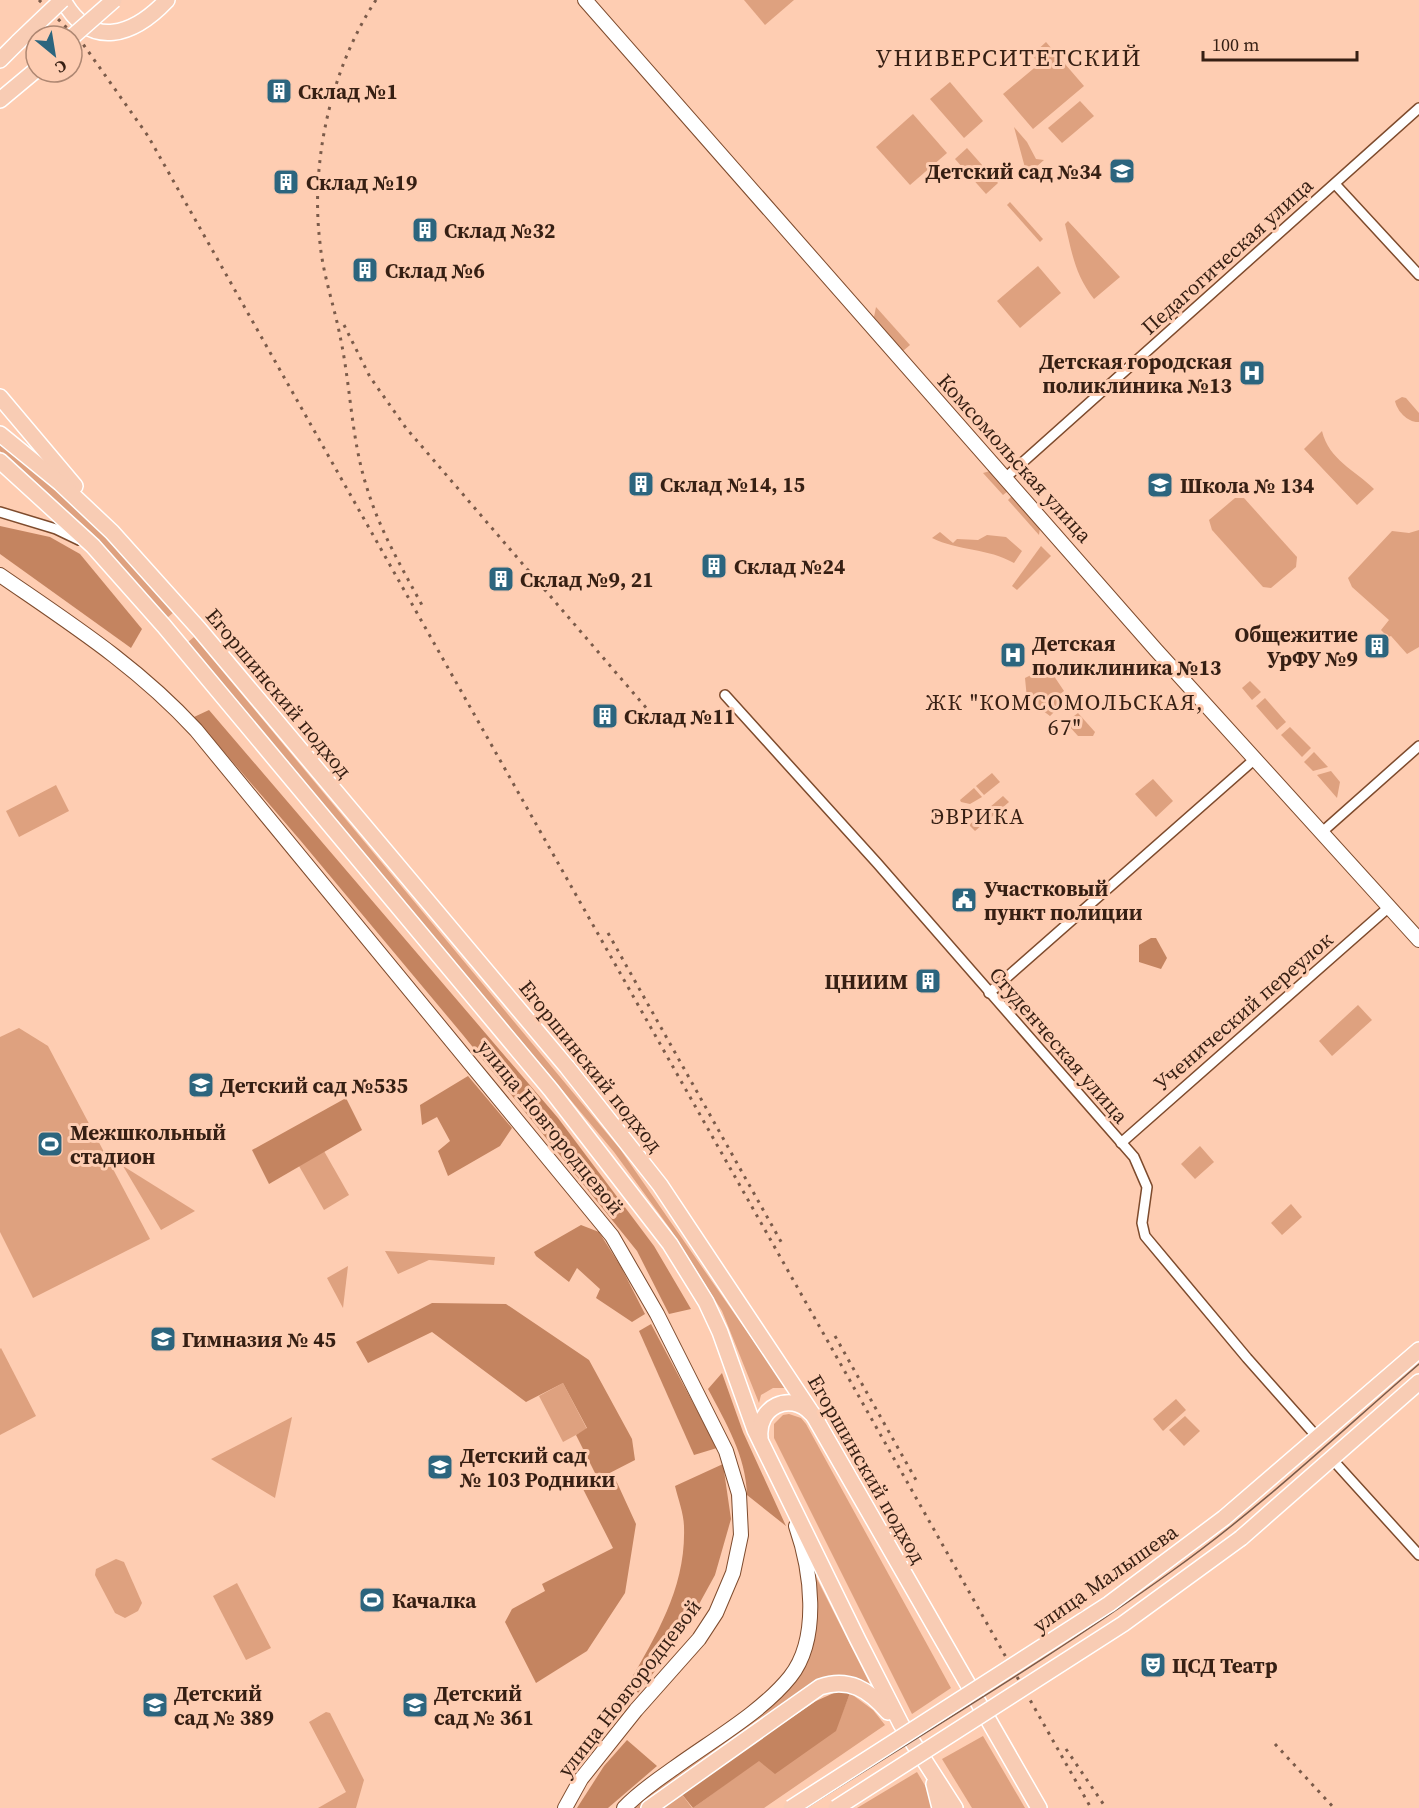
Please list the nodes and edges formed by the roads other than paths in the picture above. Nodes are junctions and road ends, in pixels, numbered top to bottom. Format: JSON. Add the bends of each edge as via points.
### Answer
{"nodes":[{"id":1,"x":62,"y":0,"type":"edge"},
{"id":2,"x":114,"y":0,"type":"edge"},
{"id":3,"x":167,"y":0,"type":"edge"},
{"id":4,"x":585,"y":0,"type":"edge"},
{"id":5,"x":84,"y":26,"type":"edge"},
{"id":6,"x":0,"y":60,"type":"edge"},
{"id":7,"x":24,"y":81,"type":"edge"},
{"id":8,"x":24,"y":84,"type":"edge"},
{"id":9,"x":0,"y":100,"type":"edge"},
{"id":10,"x":1419,"y":108,"type":"edge"},
{"id":11,"x":0,"y":113,"type":"edge"},
{"id":12,"x":1335,"y":184,"type":"junction"},
{"id":13,"x":1419,"y":275,"type":"edge"},
{"id":14,"x":0,"y":397,"type":"edge"},
{"id":15,"x":0,"y":434,"type":"edge"},
{"id":16,"x":0,"y":461,"type":"edge"},
{"id":17,"x":1004,"y":479,"type":"junction"},
{"id":18,"x":0,"y":512,"type":"edge"},
{"id":19,"x":112,"y":532,"type":"junction"},
{"id":20,"x":93,"y":546,"type":"junction"},
{"id":21,"x":0,"y":575,"type":"edge"},
{"id":22,"x":725,"y":695,"type":"dead end"},
{"id":23,"x":1419,"y":746,"type":"edge"},
{"id":24,"x":1256,"y":758,"type":"junction"},
{"id":25,"x":1321,"y":833,"type":"junction"},
{"id":26,"x":1389,"y":907,"type":"junction"},
{"id":27,"x":1419,"y":940,"type":"edge"},
{"id":28,"x":989,"y":993,"type":"junction"},
{"id":29,"x":1121,"y":1143,"type":"junction"},
{"id":30,"x":1419,"y":1350,"type":"edge"},
{"id":31,"x":1419,"y":1382,"type":"edge"},
{"id":32,"x":815,"y":1418,"type":"junction"},
{"id":33,"x":1318,"y":1438,"type":"junction"},
{"id":34,"x":763,"y":1446,"type":"junction"},
{"id":35,"x":1332,"y":1459,"type":"junction"},
{"id":36,"x":783,"y":1490,"type":"junction"},
{"id":37,"x":1419,"y":1555,"type":"edge"},
{"id":38,"x":901,"y":1724,"type":"junction"},
{"id":39,"x":928,"y":1767,"type":"junction"},
{"id":40,"x":564,"y":1808,"type":"edge"},
{"id":41,"x":624,"y":1808,"type":"edge"},
{"id":42,"x":649,"y":1808,"type":"edge"},
{"id":43,"x":791,"y":1808,"type":"edge"},
{"id":44,"x":836,"y":1808,"type":"edge"},
{"id":45,"x":940,"y":1808,"type":"edge"},
{"id":46,"x":955,"y":1808,"type":"edge"},
{"id":47,"x":1039,"y":1808,"type":"edge"}],
"edges":[{"from":1,"to":3,"type":"main road","via":[[79,20],[109,34],[141,23]]},
{"from":1,"to":6,"type":"main road","bridge":true},
{"from":2,"to":5,"type":"main road","bridge":true},
{"from":4,"to":17,"type":"main road","name":"Комсомольская улица"},
{"from":7,"to":9,"type":"main road"},
{"from":8,"to":11,"type":"main road"},
{"from":10,"to":12,"type":"street","name":"Педагогическая улица"},
{"from":12,"to":13,"type":"street"},
{"from":12,"to":17,"type":"street","name":"Педагогическая улица"},
{"from":14,"to":19,"type":"main road"},
{"from":15,"to":19,"type":"main road","name":"Егоршинский подход"},
{"from":16,"to":20,"type":"main road"},
{"from":17,"to":24,"type":"main road","name":"Комсомольская улица"},
{"from":18,"to":20,"type":"street","via":[[56,529]]},
{"from":19,"to":32,"type":"main road","name":"Егоршинский подход","via":[[602,1109],[684,1219]]},
{"from":20,"to":34,"type":"main road","via":[[551,1090],[670,1244],[720,1332]]},
{"from":21,"to":40,"type":"main road","name":"улица Новгородцевой","via":[[120,658],[181,714],[522,1123],[627,1258],[726,1451],[739,1494],[741,1535],[726,1594],[699,1639],[636,1710],[581,1779]]},
{"from":22,"to":28,"type":"street","name":"Студенческая улица"},
{"from":23,"to":25,"type":"street"},
{"from":24,"to":25,"type":"main road","name":"Комсомольская улица"},
{"from":24,"to":28,"type":"street"},
{"from":25,"to":26,"type":"main road","name":"Комсомольская улица"},
{"from":26,"to":27,"type":"main road","name":"Комсомольская улица"},
{"from":26,"to":29,"type":"street","name":"Ученический переулок"},
{"from":28,"to":29,"type":"street","name":"Студенческая улица"},
{"from":29,"to":33,"type":"street","name":"Студенческая улица","via":[[1134,1156],[1146,1180],[1142,1223],[1150,1243]]},
{"from":30,"to":33,"type":"main road","name":"улица Малышева"},
{"from":31,"to":35,"type":"main road"},
{"from":32,"to":34,"type":"main road","via":[[795,1403],[774,1406],[765,1413],[760,1425]]},
{"from":32,"to":47,"type":"main road","name":"Егоршинский подход"},
{"from":33,"to":43,"type":"main road","name":"улица Малышева","bridge":true,"via":[[1224,1518],[1109,1604]]},
{"from":34,"to":36,"type":"main road"},
{"from":35,"to":37,"type":"street"},
{"from":35,"to":44,"type":"main road","bridge":true,"via":[[1241,1538],[1123,1624]]},
{"from":36,"to":38,"type":"main road"},
{"from":36,"to":41,"type":"main road","via":[[803,1547],[810,1583],[808,1621],[796,1669],[767,1700]]},
{"from":38,"to":39,"type":"main road"},
{"from":38,"to":42,"type":"main road","via":[[864,1689],[827,1684]]},
{"from":39,"to":45,"type":"main road"},
{"from":39,"to":46,"type":"main road"}]}
